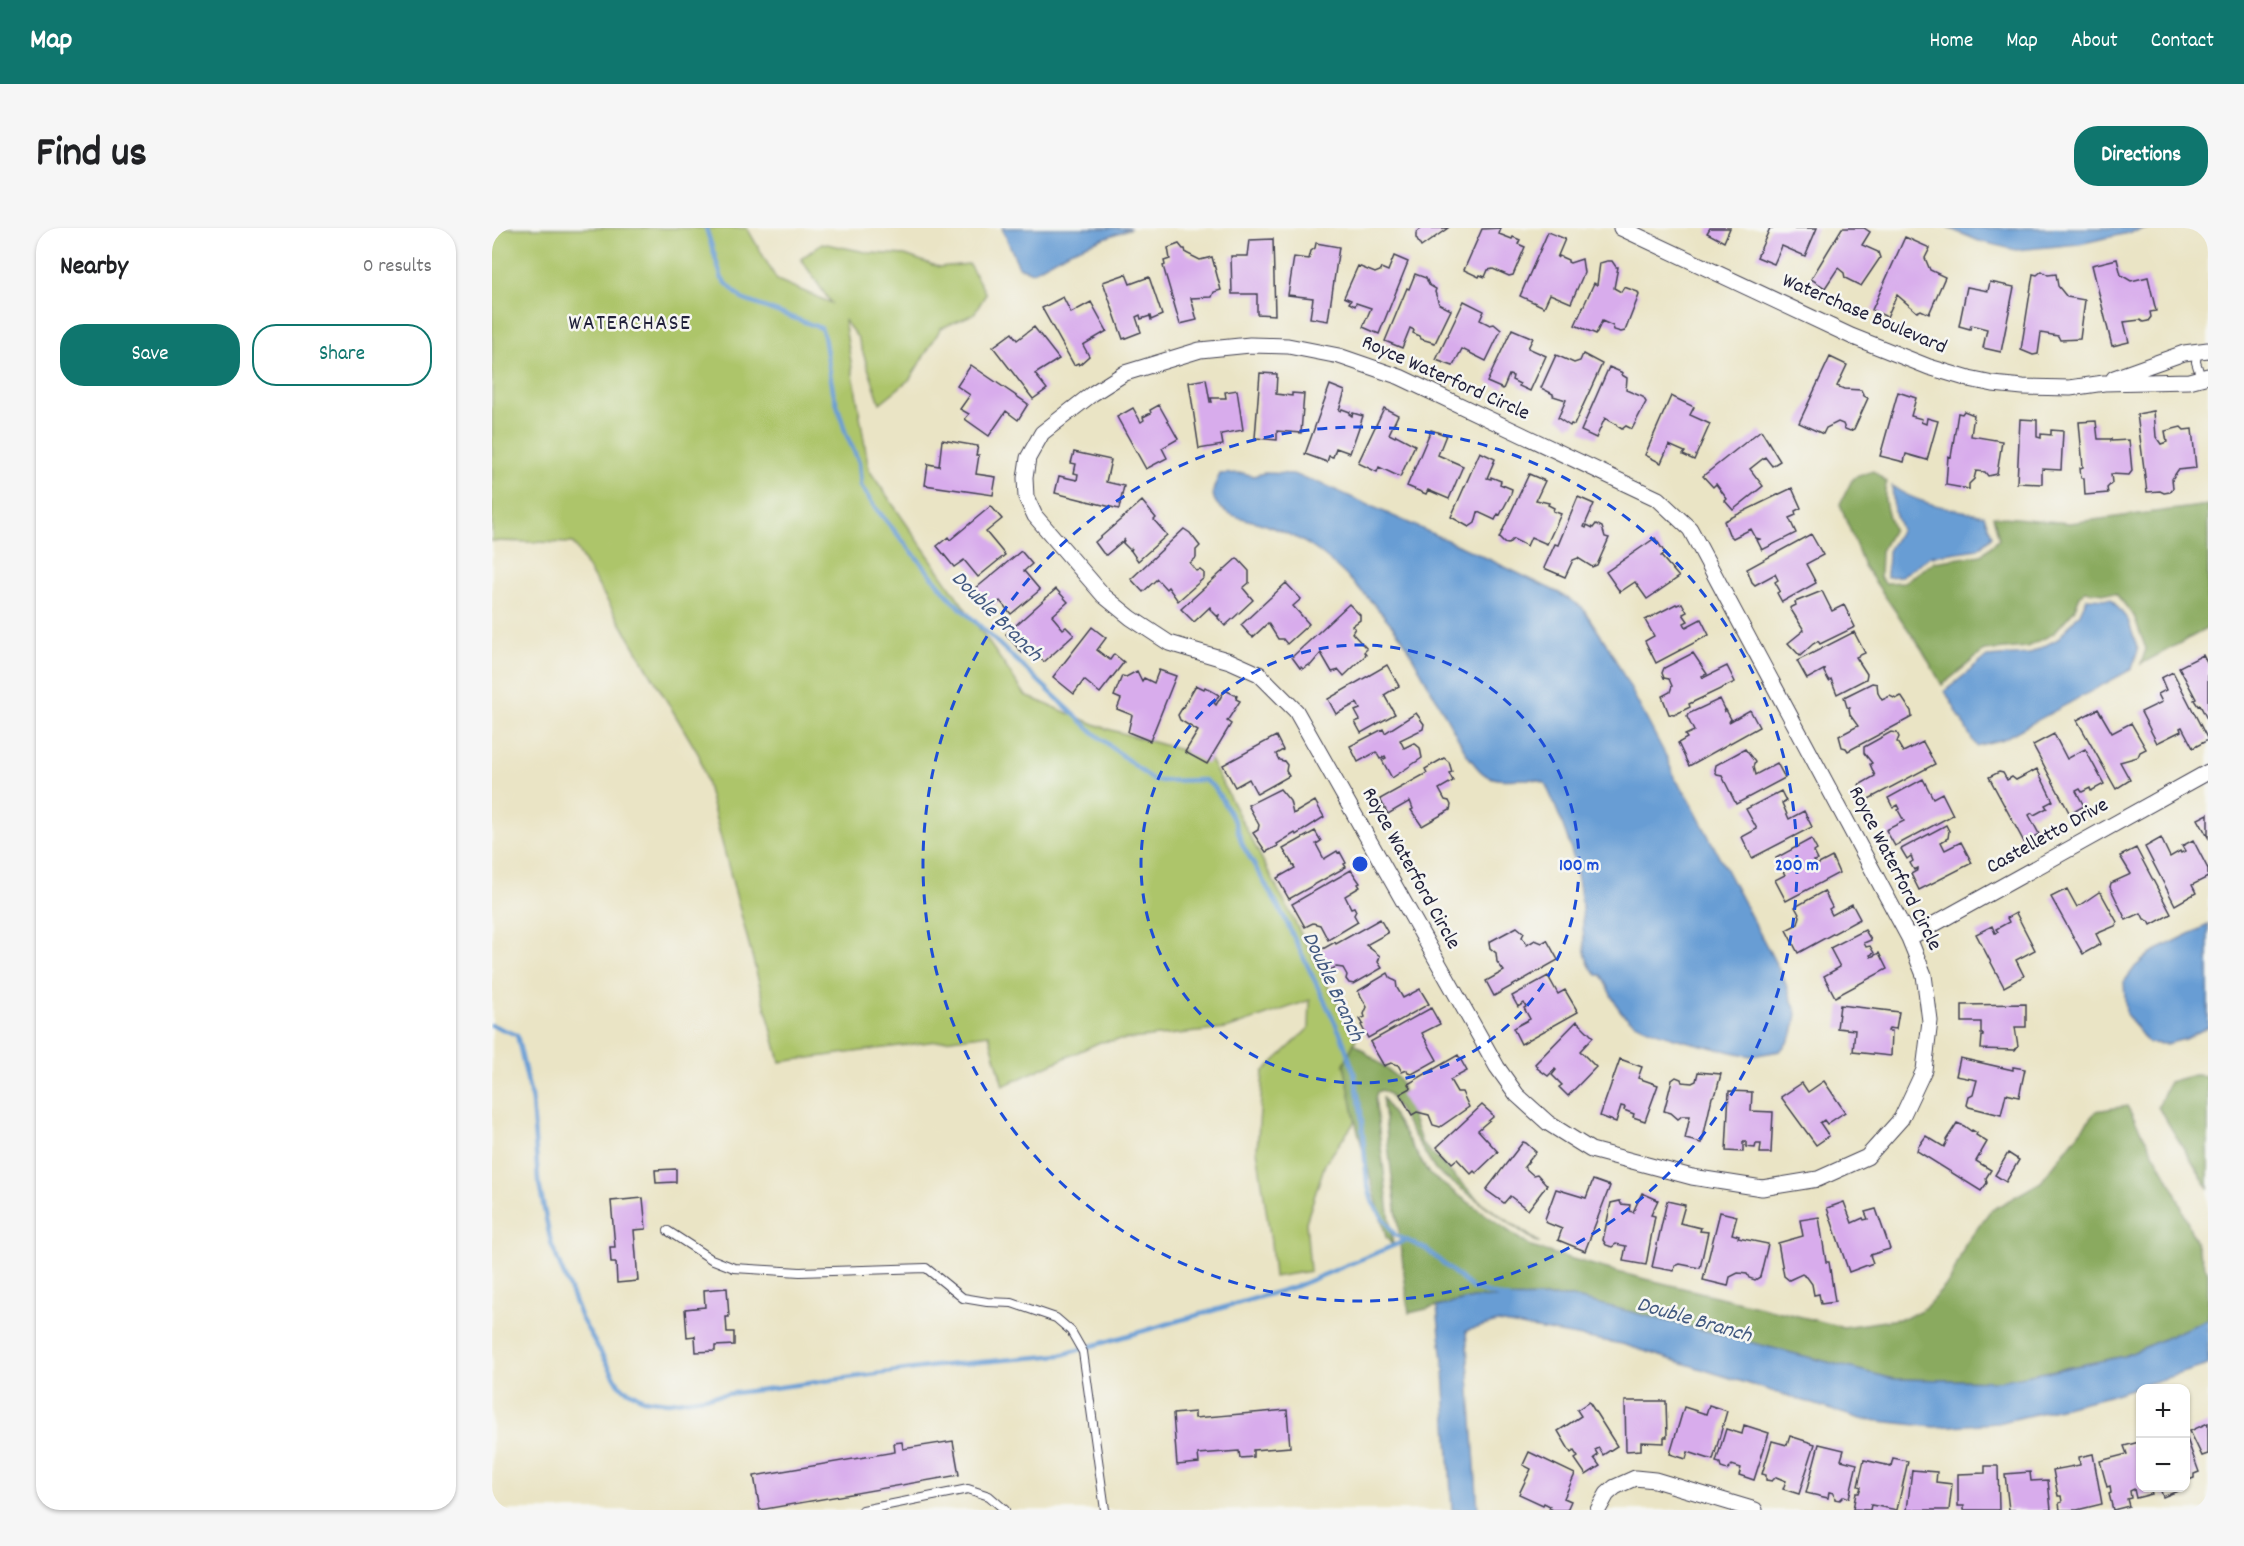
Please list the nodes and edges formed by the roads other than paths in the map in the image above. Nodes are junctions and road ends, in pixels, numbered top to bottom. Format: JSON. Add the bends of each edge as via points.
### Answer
{"nodes":[{"id":1,"x":1621,"y":228,"type":"edge"},
{"id":2,"x":2203,"y":350,"type":"edge"},
{"id":3,"x":2205,"y":377,"type":"edge"},
{"id":4,"x":2104,"y":383,"type":"junction"},
{"id":5,"x":2208,"y":772,"type":"edge"},
{"id":6,"x":1909,"y":938,"type":"junction"},
{"id":7,"x":668,"y":1231,"type":"dead end"},
{"id":8,"x":863,"y":1510,"type":"edge"},
{"id":9,"x":1005,"y":1510,"type":"edge"},
{"id":10,"x":1105,"y":1510,"type":"edge"},
{"id":11,"x":1598,"y":1510,"type":"edge"},
{"id":12,"x":1755,"y":1510,"type":"edge"}],
"edges":[{"from":1,"to":4,"type":"street","name":"Waterchase Boulevard","via":[[1851,336],[1929,368],[1993,384],[2023,387],[2070,388]]},
{"from":2,"to":3,"type":"lane","via":[[2196,362]]},
{"from":2,"to":4,"type":"street","name":"Waterchase Boulevard"},
{"from":3,"to":4,"type":"street","name":"Waterchase Boulevard"},
{"from":5,"to":6,"type":"street","name":"Castelletto Drive"},
{"from":6,"to":6,"type":"street","name":"Royce Waterford Circle","via":[[1924,975],[1930,1021],[1924,1070],[1901,1119],[1867,1156],[1818,1179],[1762,1188],[1692,1177],[1591,1150],[1548,1123],[1517,1095],[1497,1067],[1296,711],[1259,674],[1230,661],[1169,644],[1131,618],[1104,596],[1035,516],[1026,497],[1025,478],[1028,458],[1042,433],[1125,373],[1200,350],[1288,346],[1339,356],[1400,377],[1658,499],[1690,529]]},
{"from":7,"to":10,"type":"lane","via":[[711,1259],[734,1268],[800,1272],[926,1268],[963,1298],[1012,1303],[1056,1318],[1071,1331],[1083,1352]]},
{"from":8,"to":9,"type":"lane","via":[[968,1489],[989,1496]]},
{"from":11,"to":12,"type":"street","via":[[1615,1487],[1635,1478],[1655,1480]]}]}
